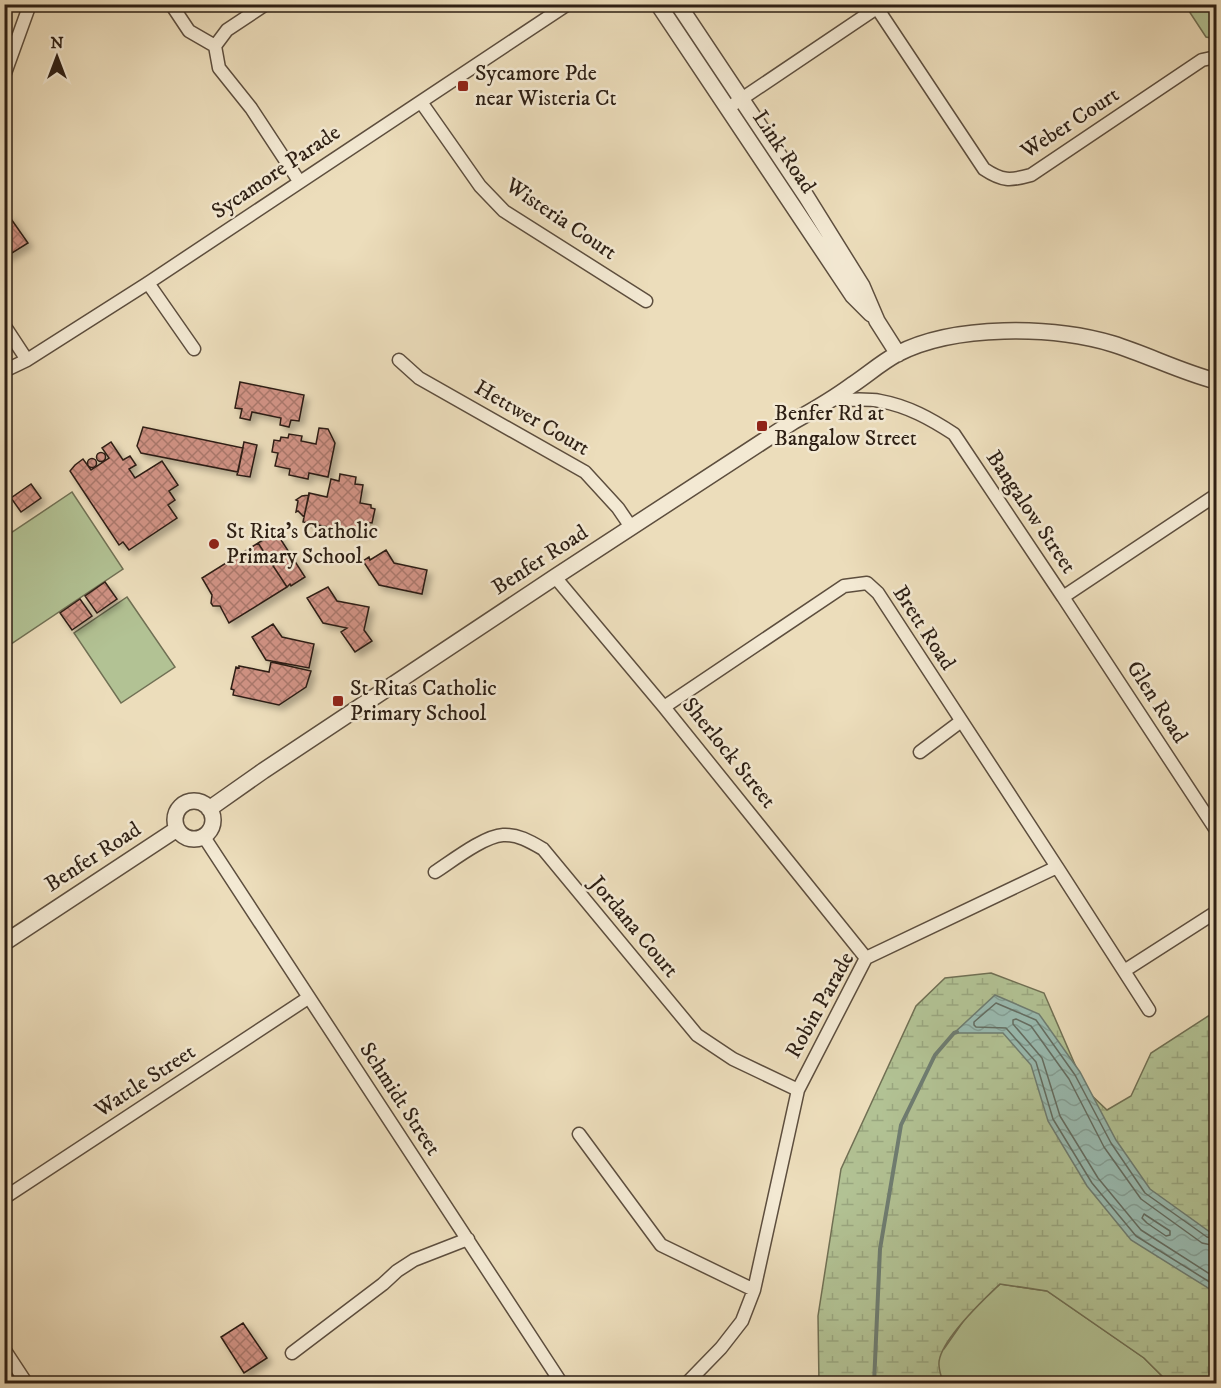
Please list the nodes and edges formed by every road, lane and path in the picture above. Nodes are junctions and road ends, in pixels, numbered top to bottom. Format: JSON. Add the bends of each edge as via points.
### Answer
{"nodes":[{"id":1,"x":30,"y":4,"type":"edge"},
{"id":2,"x":171,"y":4,"type":"edge"},
{"id":3,"x":266,"y":4,"type":"edge"},
{"id":4,"x":568,"y":4,"type":"edge"},
{"id":5,"x":658,"y":4,"type":"edge"},
{"id":6,"x":678,"y":4,"type":"edge"},
{"id":7,"x":880,"y":6,"type":"edge"},
{"id":8,"x":215,"y":46,"type":"junction"},
{"id":9,"x":1216,"y":57,"type":"edge"},
{"id":10,"x":4,"y":76,"type":"edge"},
{"id":11,"x":421,"y":102,"type":"junction"},
{"id":12,"x":734,"y":104,"type":"junction"},
{"id":13,"x":300,"y":181,"type":"junction"},
{"id":14,"x":148,"y":283,"type":"junction"},
{"id":15,"x":646,"y":301,"type":"dead end"},
{"id":16,"x":4,"y":325,"type":"edge"},
{"id":17,"x":194,"y":349,"type":"dead end"},
{"id":18,"x":898,"y":354,"type":"junction"},
{"id":19,"x":27,"y":360,"type":"junction"},
{"id":20,"x":399,"y":360,"type":"dead end"},
{"id":21,"x":4,"y":371,"type":"edge"},
{"id":22,"x":1216,"y":381,"type":"edge"},
{"id":23,"x":832,"y":399,"type":"junction"},
{"id":24,"x":1215,"y":500,"type":"edge"},
{"id":25,"x":631,"y":527,"type":"junction"},
{"id":26,"x":555,"y":577,"type":"junction"},
{"id":27,"x":1063,"y":597,"type":"junction"},
{"id":28,"x":664,"y":707,"type":"junction"},
{"id":29,"x":960,"y":722,"type":"junction"},
{"id":30,"x":920,"y":752,"type":"dead end"},
{"id":31,"x":209,"y":808,"type":"junction"},
{"id":32,"x":177,"y":829,"type":"junction"},
{"id":33,"x":1216,"y":830,"type":"edge"},
{"id":34,"x":204,"y":837,"type":"junction"},
{"id":35,"x":1057,"y":867,"type":"junction"},
{"id":36,"x":435,"y":872,"type":"dead end"},
{"id":37,"x":1216,"y":912,"type":"edge"},
{"id":38,"x":4,"y":943,"type":"edge"},
{"id":39,"x":867,"y":958,"type":"junction"},
{"id":40,"x":1124,"y":971,"type":"junction"},
{"id":41,"x":308,"y":998,"type":"junction"},
{"id":42,"x":1149,"y":1010,"type":"dead end"},
{"id":43,"x":798,"y":1090,"type":"junction"},
{"id":44,"x":579,"y":1134,"type":"dead end"},
{"id":45,"x":4,"y":1198,"type":"edge"},
{"id":46,"x":468,"y":1239,"type":"junction"},
{"id":47,"x":754,"y":1290,"type":"junction"},
{"id":48,"x":4,"y":1349,"type":"edge"},
{"id":49,"x":292,"y":1353,"type":"dead end"},
{"id":50,"x":27,"y":1383,"type":"edge"},
{"id":51,"x":562,"y":1383,"type":"edge"},
{"id":52,"x":686,"y":1383,"type":"edge"}],
"edges":[{"from":1,"to":10,"type":"street"},
{"from":2,"to":8,"type":"street","via":[[189,31]]},
{"from":3,"to":8,"type":"street","via":[[227,30]]},
{"from":4,"to":11,"type":"street","name":"Sycamore Parade"},
{"from":5,"to":12,"type":"street","name":"Link Road"},
{"from":6,"to":12,"type":"street","name":"Link Road"},
{"from":7,"to":9,"type":"street","name":"Weber Court","via":[[984,169],[997,178],[1015,180],[1031,175],[1202,60]]},
{"from":7,"to":12,"type":"street"},
{"from":8,"to":13,"type":"street","via":[[219,68],[252,108]]},
{"from":11,"to":13,"type":"street","name":"Sycamore Parade"},
{"from":11,"to":15,"type":"street","name":"Wisteria Court","via":[[480,186],[504,211]]},
{"from":12,"to":18,"type":"street","name":"Link Road","via":[[806,196],[862,286],[877,321]]},
{"from":13,"to":14,"type":"street","name":"Sycamore Parade"},
{"from":14,"to":17,"type":"street"},
{"from":14,"to":19,"type":"street","name":"Sycamore Parade"},
{"from":16,"to":19,"type":"street"},
{"from":18,"to":22,"type":"street","via":[[938,340],[983,332],[1034,331],[1114,345]]},
{"from":18,"to":23,"type":"street","name":"Benfer Road"},
{"from":19,"to":21,"type":"street","name":"Sycamore Parade"},
{"from":20,"to":25,"type":"street","name":"Hettwer Court","via":[[419,378],[585,472]]},
{"from":23,"to":25,"type":"street","name":"Benfer Road"},
{"from":23,"to":27,"type":"street","name":"Bangalow Street","via":[[878,400],[906,407],[954,434]]},
{"from":24,"to":27,"type":"street","name":"Bangalow Street"},
{"from":25,"to":26,"type":"street","name":"Benfer Road"},
{"from":26,"to":28,"type":"street","name":"Sherlock Street"},
{"from":26,"to":31,"type":"street","name":"Benfer Road"},
{"from":27,"to":33,"type":"street","name":"Glen Road"},
{"from":28,"to":29,"type":"street","name":"Brett Road","via":[[844,586],[867,583],[878,593]]},
{"from":28,"to":39,"type":"street","name":"Sherlock Street"},
{"from":29,"to":30,"type":"street"},
{"from":29,"to":35,"type":"street","name":"Brett Road"},
{"from":31,"to":32,"type":"street","name":"Benfer Road","via":[[194,802],[183,805],[177,814]]},
{"from":31,"to":34,"type":"street","via":[[213,822]]},
{"from":32,"to":34,"type":"street","name":"Benfer Road","via":[[187,838]]},
{"from":32,"to":38,"type":"street","name":"Benfer Road"},
{"from":34,"to":41,"type":"street","name":"Schmidt Street"},
{"from":35,"to":39,"type":"street","name":"Robin Parade"},
{"from":35,"to":40,"type":"street"},
{"from":36,"to":43,"type":"street","name":"Jordana Court","via":[[486,840],[502,834],[525,838],[543,849],[697,1035],[733,1059]]},
{"from":37,"to":40,"type":"street"},
{"from":39,"to":43,"type":"street","name":"Robin Parade"},
{"from":40,"to":42,"type":"street"},
{"from":41,"to":45,"type":"street","name":"Wattle Street"},
{"from":41,"to":46,"type":"street","name":"Schmidt Street"},
{"from":43,"to":47,"type":"street","name":"Robin Parade"},
{"from":44,"to":47,"type":"street","via":[[661,1245]]},
{"from":46,"to":49,"type":"street","via":[[397,1270]]},
{"from":46,"to":51,"type":"street","name":"Schmidt Street"},
{"from":47,"to":52,"type":"street","name":"Robin Parade","via":[[742,1321]]},
{"from":48,"to":50,"type":"street"}]}
